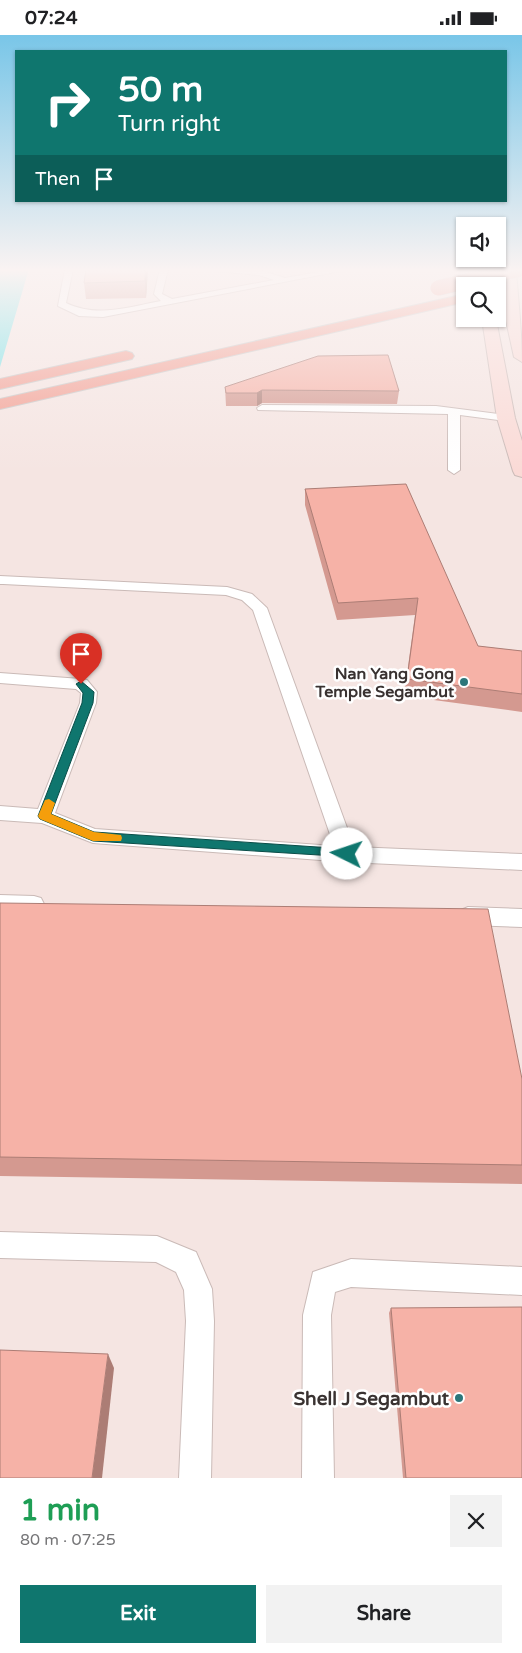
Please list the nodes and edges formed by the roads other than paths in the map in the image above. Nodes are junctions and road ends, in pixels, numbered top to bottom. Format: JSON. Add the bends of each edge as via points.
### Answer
{"nodes":[{"id":1,"x":298,"y":336,"type":"edge"},
{"id":2,"x":492,"y":336,"type":"edge"},
{"id":3,"x":517,"y":336,"type":"edge"},
{"id":4,"x":521,"y":352,"type":"edge"},
{"id":5,"x":142,"y":353,"type":"dead end"},
{"id":6,"x":0,"y":384,"type":"edge"},
{"id":7,"x":0,"y":404,"type":"edge"},
{"id":8,"x":262,"y":407,"type":"edge"},
{"id":9,"x":454,"y":412,"type":"junction"},
{"id":10,"x":506,"y":418,"type":"junction"},
{"id":11,"x":454,"y":470,"type":"dead end"},
{"id":12,"x":522,"y":471,"type":"edge"},
{"id":13,"x":3,"y":580,"type":"dead end"},
{"id":14,"x":0,"y":678,"type":"edge"},
{"id":15,"x":0,"y":813,"type":"edge"},
{"id":16,"x":44,"y":816,"type":"junction"},
{"id":17,"x":347,"y":854,"type":"junction"},
{"id":18,"x":522,"y":862,"type":"edge"},
{"id":19,"x":0,"y":903,"type":"edge"},
{"id":20,"x":49,"y":904,"type":"edge"},
{"id":21,"x":453,"y":916,"type":"edge"},
{"id":22,"x":522,"y":917,"type":"edge"},
{"id":23,"x":0,"y":1245,"type":"edge"},
{"id":24,"x":522,"y":1281,"type":"edge"},
{"id":25,"x":195,"y":1478,"type":"edge"},
{"id":26,"x":318,"y":1478,"type":"edge"}],
"edges":[{"from":1,"to":7,"type":"highway"},
{"from":2,"to":10,"type":"main road"},
{"from":3,"to":4,"type":"main road"},
{"from":5,"to":6,"type":"highway"},
{"from":8,"to":9,"type":"lane","via":[[436,409]]},
{"from":9,"to":10,"type":"lane"},
{"from":9,"to":11,"type":"lane"},
{"from":10,"to":12,"type":"main road"},
{"from":13,"to":17,"type":"lane","via":[[227,591],[247,597],[260,608]]},
{"from":14,"to":16,"type":"lane","via":[[81,684],[89,692],[88,703]]},
{"from":15,"to":16,"type":"lane"},
{"from":16,"to":17,"type":"lane","via":[[93,836]]},
{"from":17,"to":18,"type":"lane"},
{"from":19,"to":20,"type":"lane"},
{"from":21,"to":22,"type":"lane"},
{"from":23,"to":25,"type":"lane","via":[[157,1249],[186,1262],[198,1289],[200,1321]]},
{"from":24,"to":26,"type":"lane","via":[[350,1273],[323,1282],[317,1315]]}]}
